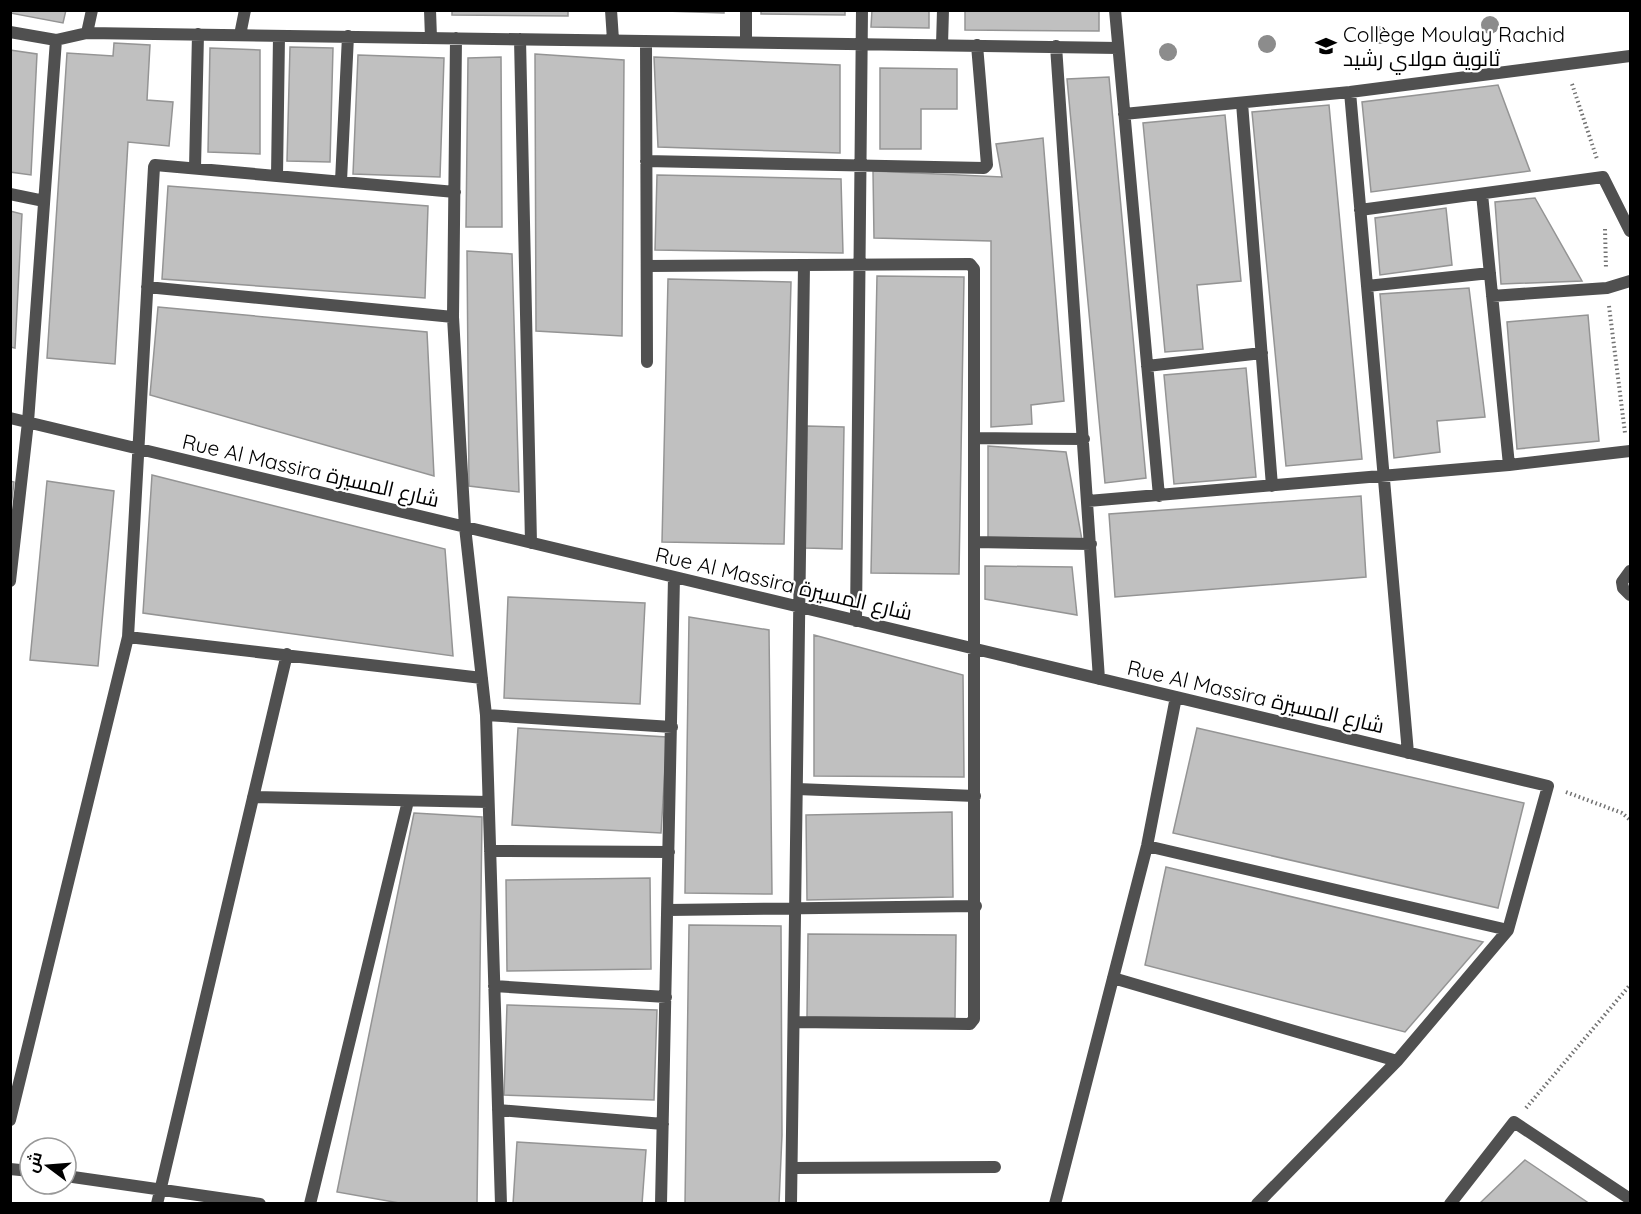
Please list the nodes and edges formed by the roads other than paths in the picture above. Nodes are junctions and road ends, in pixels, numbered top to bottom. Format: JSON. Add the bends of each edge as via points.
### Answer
{"nodes":[{"id":1,"x":92,"y":10,"type":"edge"},
{"id":2,"x":245,"y":10,"type":"edge"},
{"id":3,"x":430,"y":10,"type":"edge"},
{"id":4,"x":612,"y":10,"type":"edge"},
{"id":5,"x":746,"y":10,"type":"edge"},
{"id":6,"x":862,"y":10,"type":"edge"},
{"id":7,"x":943,"y":10,"type":"edge"},
{"id":8,"x":1115,"y":10,"type":"edge"},
{"id":9,"x":10,"y":32,"type":"edge"},
{"id":10,"x":87,"y":33,"type":"junction"},
{"id":11,"x":198,"y":34,"type":"junction"},
{"id":12,"x":240,"y":35,"type":"junction"},
{"id":13,"x":279,"y":36,"type":"junction"},
{"id":14,"x":348,"y":36,"type":"junction"},
{"id":15,"x":431,"y":38,"type":"junction"},
{"id":16,"x":456,"y":38,"type":"junction"},
{"id":17,"x":520,"y":39,"type":"junction"},
{"id":18,"x":56,"y":40,"type":"junction"},
{"id":19,"x":613,"y":40,"type":"junction"},
{"id":20,"x":646,"y":41,"type":"junction"},
{"id":21,"x":746,"y":42,"type":"junction"},
{"id":22,"x":861,"y":44,"type":"junction"},
{"id":23,"x":942,"y":45,"type":"junction"},
{"id":24,"x":977,"y":45,"type":"junction"},
{"id":25,"x":1056,"y":46,"type":"junction"},
{"id":26,"x":1118,"y":48,"type":"junction"},
{"id":27,"x":1630,"y":56,"type":"edge"},
{"id":28,"x":1350,"y":92,"type":"junction"},
{"id":29,"x":1242,"y":103,"type":"junction"},
{"id":30,"x":1124,"y":114,"type":"junction"},
{"id":31,"x":646,"y":161,"type":"junction"},
{"id":32,"x":861,"y":165,"type":"junction"},
{"id":33,"x":195,"y":168,"type":"junction"},
{"id":34,"x":277,"y":176,"type":"junction"},
{"id":35,"x":341,"y":182,"type":"junction"},
{"id":36,"x":455,"y":192,"type":"junction"},
{"id":37,"x":10,"y":194,"type":"edge"},
{"id":38,"x":1482,"y":194,"type":"junction"},
{"id":39,"x":44,"y":201,"type":"junction"},
{"id":40,"x":1360,"y":210,"type":"junction"},
{"id":41,"x":1630,"y":231,"type":"edge"},
{"id":42,"x":804,"y":265,"type":"junction"},
{"id":43,"x":647,"y":266,"type":"junction"},
{"id":44,"x":860,"y":266,"type":"junction"},
{"id":45,"x":1490,"y":273,"type":"junction"},
{"id":46,"x":1630,"y":280,"type":"edge"},
{"id":47,"x":1367,"y":286,"type":"junction"},
{"id":48,"x":147,"y":287,"type":"junction"},
{"id":49,"x":1492,"y":296,"type":"junction"},
{"id":50,"x":453,"y":317,"type":"junction"},
{"id":51,"x":1262,"y":352,"type":"junction"},
{"id":52,"x":647,"y":362,"type":"dead end"},
{"id":53,"x":1147,"y":366,"type":"junction"},
{"id":54,"x":10,"y":418,"type":"edge"},
{"id":55,"x":28,"y":422,"type":"junction"},
{"id":56,"x":974,"y":438,"type":"junction"},
{"id":57,"x":1084,"y":439,"type":"junction"},
{"id":58,"x":136,"y":448,"type":"junction"},
{"id":59,"x":1629,"y":451,"type":"edge"},
{"id":60,"x":1509,"y":465,"type":"junction"},
{"id":61,"x":1384,"y":476,"type":"junction"},
{"id":62,"x":1272,"y":486,"type":"junction"},
{"id":63,"x":1159,"y":496,"type":"junction"},
{"id":64,"x":1088,"y":501,"type":"junction"},
{"id":65,"x":465,"y":527,"type":"junction"},
{"id":66,"x":974,"y":542,"type":"junction"},
{"id":67,"x":531,"y":543,"type":"junction"},
{"id":68,"x":1091,"y":544,"type":"junction"},
{"id":69,"x":1630,"y":571,"type":"edge"},
{"id":70,"x":674,"y":577,"type":"junction"},
{"id":71,"x":10,"y":581,"type":"edge"},
{"id":72,"x":1630,"y":594,"type":"edge"},
{"id":73,"x":799,"y":607,"type":"junction"},
{"id":74,"x":856,"y":621,"type":"junction"},
{"id":75,"x":128,"y":637,"type":"junction"},
{"id":76,"x":973,"y":649,"type":"junction"},
{"id":77,"x":287,"y":654,"type":"junction"},
{"id":78,"x":482,"y":678,"type":"junction"},
{"id":79,"x":1100,"y":679,"type":"junction"},
{"id":80,"x":1176,"y":697,"type":"junction"},
{"id":81,"x":486,"y":715,"type":"junction"},
{"id":82,"x":672,"y":727,"type":"junction"},
{"id":83,"x":1408,"y":753,"type":"junction"},
{"id":84,"x":797,"y":789,"type":"junction"},
{"id":85,"x":975,"y":796,"type":"junction"},
{"id":86,"x":253,"y":797,"type":"junction"},
{"id":87,"x":408,"y":801,"type":"junction"},
{"id":88,"x":488,"y":802,"type":"junction"},
{"id":89,"x":1147,"y":846,"type":"junction"},
{"id":90,"x":490,"y":851,"type":"junction"},
{"id":91,"x":669,"y":852,"type":"junction"},
{"id":92,"x":976,"y":906,"type":"junction"},
{"id":93,"x":796,"y":909,"type":"junction"},
{"id":94,"x":668,"y":910,"type":"junction"},
{"id":95,"x":1508,"y":930,"type":"junction"},
{"id":96,"x":1113,"y":978,"type":"junction"},
{"id":97,"x":494,"y":986,"type":"junction"},
{"id":98,"x":666,"y":997,"type":"junction"},
{"id":99,"x":794,"y":1022,"type":"junction"},
{"id":100,"x":1397,"y":1061,"type":"junction"},
{"id":101,"x":498,"y":1110,"type":"junction"},
{"id":102,"x":10,"y":1120,"type":"edge"},
{"id":103,"x":663,"y":1125,"type":"junction"},
{"id":104,"x":996,"y":1167,"type":"dead end"},
{"id":105,"x":792,"y":1168,"type":"junction"},
{"id":106,"x":78,"y":1178,"type":"edge"},
{"id":107,"x":160,"y":1189,"type":"junction"},
{"id":108,"x":1630,"y":1199,"type":"edge"},
{"id":109,"x":157,"y":1203,"type":"edge"},
{"id":110,"x":260,"y":1203,"type":"edge"},
{"id":111,"x":310,"y":1203,"type":"edge"},
{"id":112,"x":501,"y":1203,"type":"edge"},
{"id":113,"x":661,"y":1203,"type":"edge"},
{"id":114,"x":791,"y":1203,"type":"edge"},
{"id":115,"x":1054,"y":1203,"type":"edge"},
{"id":116,"x":1257,"y":1203,"type":"edge"},
{"id":117,"x":1449,"y":1203,"type":"edge"}],
"edges":[{"from":1,"to":10,"type":"street"},
{"from":2,"to":12,"type":"street"},
{"from":3,"to":15,"type":"street"},
{"from":4,"to":19,"type":"street"},
{"from":5,"to":21,"type":"street"},
{"from":6,"to":22,"type":"street"},
{"from":7,"to":23,"type":"street"},
{"from":8,"to":26,"type":"street"},
{"from":9,"to":18,"type":"street"},
{"from":10,"to":11,"type":"street"},
{"from":10,"to":18,"type":"street"},
{"from":11,"to":12,"type":"street"},
{"from":11,"to":33,"type":"street"},
{"from":12,"to":13,"type":"street"},
{"from":13,"to":14,"type":"street"},
{"from":13,"to":34,"type":"street"},
{"from":14,"to":15,"type":"street"},
{"from":14,"to":35,"type":"street"},
{"from":15,"to":16,"type":"street"},
{"from":16,"to":17,"type":"street"},
{"from":16,"to":36,"type":"street"},
{"from":17,"to":19,"type":"street"},
{"from":17,"to":67,"type":"street"},
{"from":18,"to":39,"type":"street"},
{"from":19,"to":20,"type":"street"},
{"from":20,"to":21,"type":"street"},
{"from":20,"to":31,"type":"street"},
{"from":21,"to":22,"type":"street"},
{"from":22,"to":23,"type":"street"},
{"from":22,"to":32,"type":"street"},
{"from":23,"to":24,"type":"street"},
{"from":24,"to":25,"type":"street"},
{"from":24,"to":32,"type":"street","via":[[986,167]]},
{"from":25,"to":26,"type":"street"},
{"from":25,"to":57,"type":"street"},
{"from":26,"to":30,"type":"street"},
{"from":27,"to":28,"type":"street"},
{"from":28,"to":29,"type":"street"},
{"from":28,"to":40,"type":"street"},
{"from":29,"to":30,"type":"street"},
{"from":29,"to":51,"type":"street"},
{"from":30,"to":53,"type":"street"},
{"from":31,"to":32,"type":"street"},
{"from":31,"to":43,"type":"street"},
{"from":32,"to":44,"type":"street"},
{"from":33,"to":34,"type":"street"},
{"from":33,"to":48,"type":"street","via":[[154,167]]},
{"from":34,"to":35,"type":"street"},
{"from":35,"to":36,"type":"street"},
{"from":36,"to":50,"type":"street"},
{"from":37,"to":39,"type":"street"},
{"from":38,"to":40,"type":"street"},
{"from":38,"to":41,"type":"street","via":[[1603,177]]},
{"from":38,"to":45,"type":"street"},
{"from":39,"to":55,"type":"street"},
{"from":40,"to":47,"type":"street"},
{"from":42,"to":43,"type":"street"},
{"from":42,"to":44,"type":"street"},
{"from":42,"to":73,"type":"street"},
{"from":43,"to":52,"type":"street"},
{"from":44,"to":56,"type":"street","via":[[973,266]]},
{"from":44,"to":74,"type":"street"},
{"from":45,"to":47,"type":"street"},
{"from":45,"to":49,"type":"street"},
{"from":46,"to":49,"type":"street","via":[[1607,288]]},
{"from":47,"to":61,"type":"street"},
{"from":48,"to":50,"type":"street"},
{"from":48,"to":58,"type":"street"},
{"from":49,"to":60,"type":"street"},
{"from":50,"to":65,"type":"street"},
{"from":51,"to":53,"type":"street"},
{"from":51,"to":62,"type":"street"},
{"from":53,"to":63,"type":"street"},
{"from":54,"to":55,"type":"street","name":"Rue Al Massira شارع المسيرة"},
{"from":55,"to":58,"type":"street","name":"Rue Al Massira شارع المسيرة"},
{"from":55,"to":71,"type":"street"},
{"from":56,"to":57,"type":"street"},
{"from":56,"to":66,"type":"street"},
{"from":57,"to":64,"type":"street"},
{"from":58,"to":65,"type":"street","name":"Rue Al Massira شارع المسيرة"},
{"from":58,"to":75,"type":"street"},
{"from":59,"to":60,"type":"street"},
{"from":60,"to":61,"type":"street"},
{"from":61,"to":62,"type":"street"},
{"from":61,"to":83,"type":"street"},
{"from":62,"to":63,"type":"street"},
{"from":63,"to":64,"type":"street"},
{"from":64,"to":68,"type":"street"},
{"from":65,"to":67,"type":"street","name":"Rue Al Massira شارع المسيرة"},
{"from":65,"to":78,"type":"street"},
{"from":66,"to":68,"type":"street"},
{"from":66,"to":76,"type":"street"},
{"from":67,"to":70,"type":"street","name":"Rue Al Massira شارع المسيرة"},
{"from":68,"to":79,"type":"street"},
{"from":69,"to":72,"type":"street","via":[[1622,582]]},
{"from":70,"to":73,"type":"street","name":"Rue Al Massira شارع المسيرة"},
{"from":70,"to":82,"type":"street"},
{"from":73,"to":74,"type":"street","name":"Rue Al Massira شارع المسيرة"},
{"from":73,"to":84,"type":"street"},
{"from":74,"to":76,"type":"street","name":"Rue Al Massira شارع المسيرة"},
{"from":75,"to":77,"type":"street"},
{"from":75,"to":102,"type":"street"},
{"from":76,"to":79,"type":"street","name":"Rue Al Massira شارع المسيرة"},
{"from":76,"to":85,"type":"street"},
{"from":77,"to":78,"type":"street"},
{"from":77,"to":86,"type":"street"},
{"from":78,"to":81,"type":"street"},
{"from":79,"to":80,"type":"street","name":"Rue Al Massira شارع المسيرة"},
{"from":80,"to":83,"type":"street","name":"Rue Al Massira شارع المسيرة"},
{"from":80,"to":89,"type":"street"},
{"from":81,"to":82,"type":"street"},
{"from":81,"to":88,"type":"street"},
{"from":82,"to":91,"type":"street"},
{"from":83,"to":95,"type":"street","name":"Rue Al Massira شارع المسيرة","via":[[1548,786]]},
{"from":84,"to":85,"type":"street"},
{"from":84,"to":93,"type":"street"},
{"from":85,"to":92,"type":"street"},
{"from":86,"to":87,"type":"street"},
{"from":86,"to":107,"type":"street"},
{"from":87,"to":88,"type":"street"},
{"from":87,"to":111,"type":"street"},
{"from":88,"to":90,"type":"street"},
{"from":89,"to":95,"type":"street"},
{"from":89,"to":96,"type":"street"},
{"from":90,"to":91,"type":"street"},
{"from":90,"to":97,"type":"street"},
{"from":91,"to":94,"type":"street"},
{"from":92,"to":93,"type":"street"},
{"from":92,"to":99,"type":"street","via":[[972,1023]]},
{"from":93,"to":94,"type":"street"},
{"from":93,"to":99,"type":"street"},
{"from":94,"to":98,"type":"street"},
{"from":95,"to":100,"type":"street"},
{"from":96,"to":100,"type":"street"},
{"from":96,"to":115,"type":"street"},
{"from":97,"to":98,"type":"street"},
{"from":97,"to":101,"type":"street"},
{"from":98,"to":103,"type":"street"},
{"from":99,"to":105,"type":"street"},
{"from":100,"to":116,"type":"street"},
{"from":101,"to":103,"type":"street"},
{"from":101,"to":112,"type":"street"},
{"from":103,"to":113,"type":"street"},
{"from":104,"to":105,"type":"street"},
{"from":105,"to":114,"type":"street"},
{"from":106,"to":107,"type":"street"},
{"from":107,"to":109,"type":"street"},
{"from":107,"to":110,"type":"street"},
{"from":108,"to":117,"type":"street","via":[[1514,1122]]}]}
